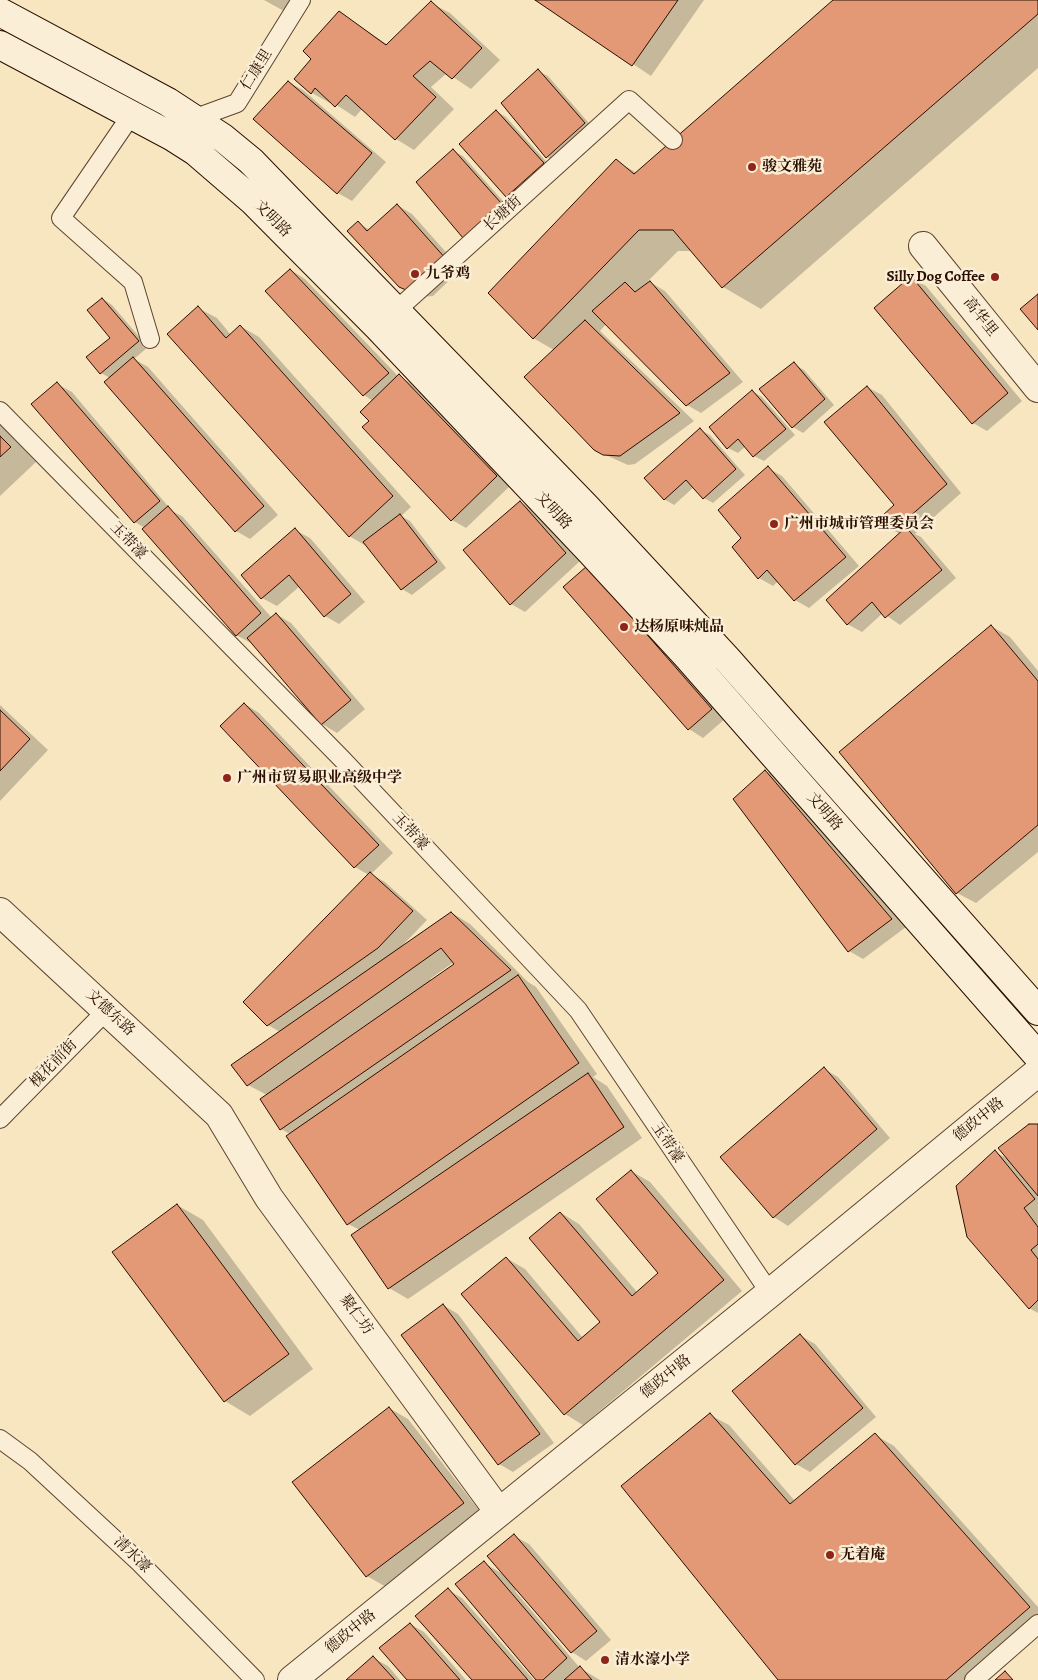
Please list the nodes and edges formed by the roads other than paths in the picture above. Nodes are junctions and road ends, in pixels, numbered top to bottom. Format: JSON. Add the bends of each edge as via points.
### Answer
{"nodes":[{"id":1,"x":301,"y":0,"type":"edge"},
{"id":2,"x":0,"y":12,"type":"edge"},
{"id":3,"x":0,"y":45,"type":"edge"},
{"id":4,"x":132,"y":114,"type":"junction"},
{"id":5,"x":196,"y":118,"type":"junction"},
{"id":6,"x":673,"y":140,"type":"dead end"},
{"id":7,"x":923,"y":246,"type":"dead end"},
{"id":8,"x":388,"y":319,"type":"junction"},
{"id":9,"x":150,"y":340,"type":"dead end"},
{"id":10,"x":1038,"y":388,"type":"edge"},
{"id":11,"x":0,"y":412,"type":"edge"},
{"id":12,"x":0,"y":912,"type":"edge"},
{"id":13,"x":107,"y":1010,"type":"junction"},
{"id":14,"x":1038,"y":1011,"type":"edge"},
{"id":15,"x":1038,"y":1056,"type":"edge"},
{"id":16,"x":1038,"y":1072,"type":"edge"},
{"id":17,"x":219,"y":1115,"type":"joint"},
{"id":18,"x":0,"y":1119,"type":"edge"},
{"id":19,"x":770,"y":1293,"type":"junction"},
{"id":20,"x":0,"y":1440,"type":"edge"},
{"id":21,"x":499,"y":1512,"type":"junction"},
{"id":22,"x":1038,"y":1624,"type":"edge"},
{"id":23,"x":255,"y":1680,"type":"edge"},
{"id":24,"x":292,"y":1680,"type":"edge"},
{"id":25,"x":974,"y":1680,"type":"edge"}],
"edges":[{"from":1,"to":5,"type":"lane","name":"仁康里","via":[[237,103]]},
{"from":2,"to":5,"type":"main road","name":"文明路"},
{"from":3,"to":4,"type":"main road","name":"文明路"},
{"from":4,"to":8,"type":"main road","name":"文明路","via":[[195,151]]},
{"from":4,"to":9,"type":"lane","via":[[60,218],[133,282]]},
{"from":5,"to":8,"type":"main road","name":"文明路","via":[[251,161]]},
{"from":6,"to":8,"type":"lane","name":"长塘街","via":[[629,100]]},
{"from":7,"to":10,"type":"main road","name":"高华里"},
{"from":8,"to":14,"type":"main road","name":"文明路","via":[[586,507],[727,659]]},
{"from":8,"to":15,"type":"main road","name":"文明路","via":[[556,514],[686,656]]},
{"from":11,"to":19,"type":"lane","name":"玉带濠","via":[[342,759],[578,1010]]},
{"from":12,"to":13,"type":"main road","name":"文德东路"},
{"from":13,"to":17,"type":"main road","name":"文德东路"},
{"from":13,"to":18,"type":"lane","name":"槐花前街"},
{"from":16,"to":19,"type":"main road","name":"德政中路"},
{"from":17,"to":21,"type":"main road","name":"聚仁坊","via":[[269,1198]]},
{"from":19,"to":21,"type":"main road","name":"德政中路"},
{"from":20,"to":23,"type":"lane","name":"清水濠","via":[[30,1461],[140,1563]]},
{"from":21,"to":24,"type":"main road","name":"德政中路"},
{"from":22,"to":25,"type":"lane"}]}
